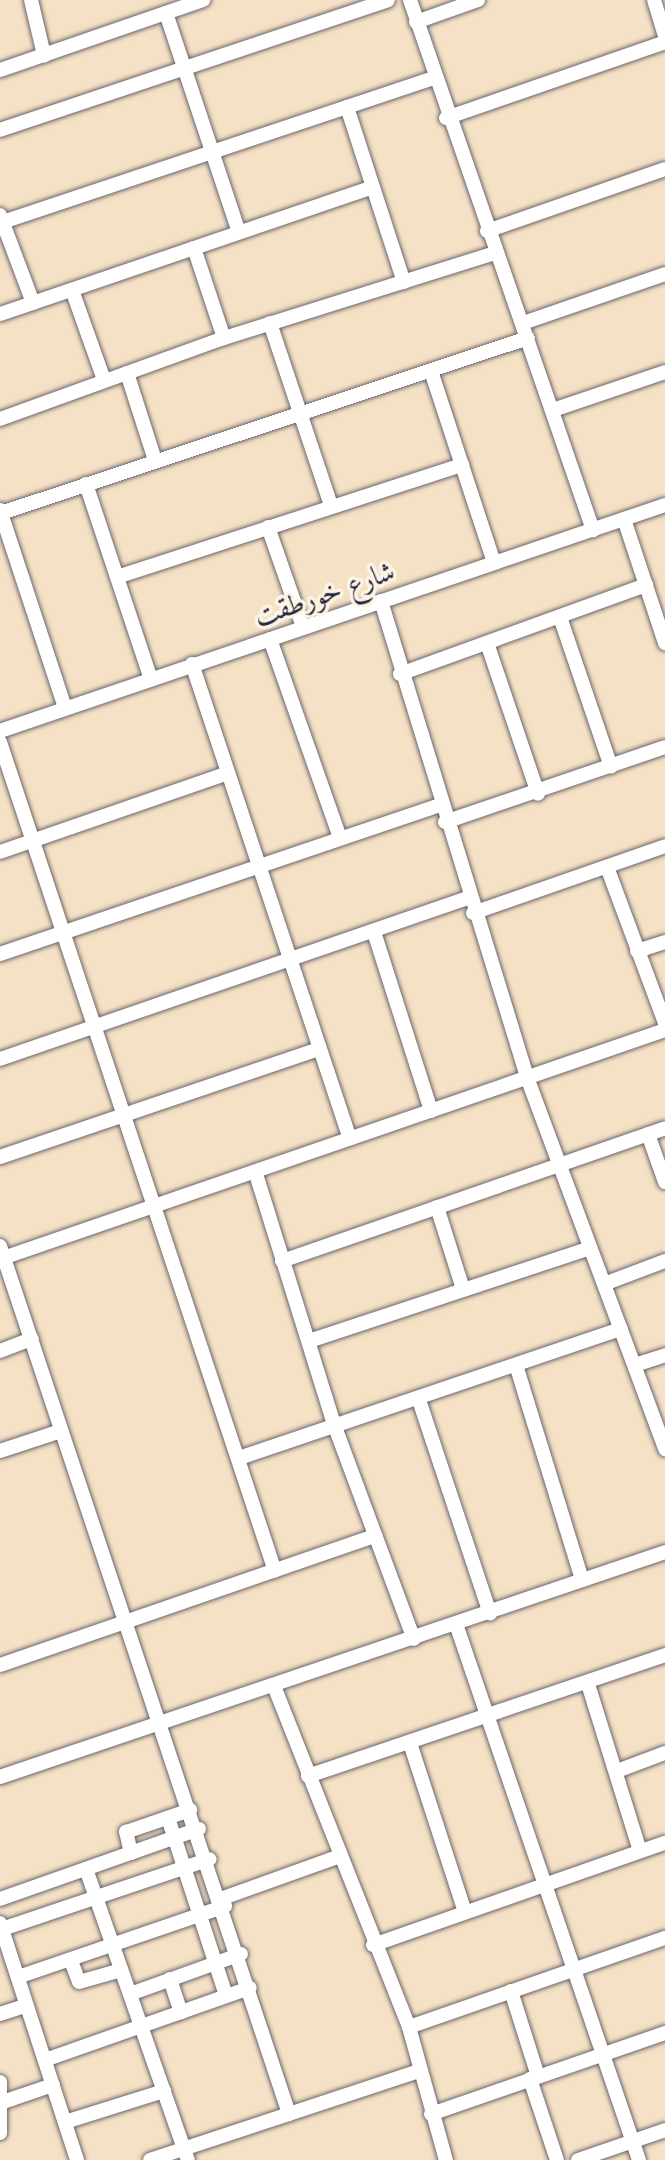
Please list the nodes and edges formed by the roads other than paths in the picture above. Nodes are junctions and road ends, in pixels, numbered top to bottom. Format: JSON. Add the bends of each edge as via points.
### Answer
{"nodes":[{"id":1,"x":31,"y":0,"type":"edge"},
{"id":2,"x":203,"y":0,"type":"edge"},
{"id":3,"x":388,"y":0,"type":"edge"},
{"id":4,"x":410,"y":0,"type":"edge"},
{"id":5,"x":478,"y":0,"type":"edge"},
{"id":6,"x":654,"y":0,"type":"edge"},
{"id":7,"x":335,"y":7,"type":"edge"},
{"id":8,"x":166,"y":13,"type":"junction"},
{"id":9,"x":416,"y":22,"type":"junction"},
{"id":10,"x":665,"y":35,"type":"edge"},
{"id":11,"x":665,"y":42,"type":"edge"},
{"id":12,"x":44,"y":55,"type":"junction"},
{"id":13,"x":184,"y":65,"type":"junction"},
{"id":14,"x":0,"y":70,"type":"edge"},
{"id":15,"x":433,"y":78,"type":"junction"},
{"id":16,"x":347,"y":107,"type":"junction"},
{"id":17,"x":446,"y":118,"type":"junction"},
{"id":18,"x":0,"y":130,"type":"edge"},
{"id":19,"x":213,"y":154,"type":"junction"},
{"id":20,"x":665,"y":169,"type":"edge"},
{"id":21,"x":372,"y":187,"type":"junction"},
{"id":22,"x":1,"y":220,"type":"edge"},
{"id":23,"x":487,"y":231,"type":"junction"},
{"id":24,"x":239,"y":232,"type":"junction"},
{"id":25,"x":194,"y":248,"type":"junction"},
{"id":26,"x":496,"y":253,"type":"junction"},
{"id":27,"x":665,"y":274,"type":"edge"},
{"id":28,"x":404,"y":282,"type":"junction"},
{"id":29,"x":72,"y":290,"type":"junction"},
{"id":30,"x":33,"y":303,"type":"junction"},
{"id":31,"x":0,"y":314,"type":"edge"},
{"id":32,"x":270,"y":323,"type":"junction"},
{"id":33,"x":523,"y":323,"type":"junction"},
{"id":34,"x":224,"y":338,"type":"junction"},
{"id":35,"x":528,"y":338,"type":"junction"},
{"id":36,"x":431,"y":371,"type":"junction"},
{"id":37,"x":665,"y":372,"type":"edge"},
{"id":38,"x":127,"y":373,"type":"junction"},
{"id":39,"x":104,"y":380,"type":"junction"},
{"id":40,"x":553,"y":410,"type":"junction"},
{"id":41,"x":296,"y":413,"type":"junction"},
{"id":42,"x":0,"y":419,"type":"edge"},
{"id":43,"x":155,"y":460,"type":"junction"},
{"id":44,"x":462,"y":465,"type":"junction"},
{"id":45,"x":86,"y":484,"type":"junction"},
{"id":46,"x":331,"y":505,"type":"junction"},
{"id":47,"x":665,"y":505,"type":"edge"},
{"id":48,"x":1,"y":511,"type":"edge"},
{"id":49,"x":624,"y":519,"type":"junction"},
{"id":50,"x":268,"y":527,"type":"junction"},
{"id":51,"x":593,"y":530,"type":"junction"},
{"id":52,"x":494,"y":563,"type":"junction"},
{"id":53,"x":117,"y":577,"type":"junction"},
{"id":54,"x":646,"y":585,"type":"junction"},
{"id":55,"x":381,"y":601,"type":"junction"},
{"id":56,"x":560,"y":617,"type":"junction"},
{"id":57,"x":662,"y":621,"type":"edge"},
{"id":58,"x":303,"y":627,"type":"junction"},
{"id":59,"x":270,"y":639,"type":"junction"},
{"id":60,"x":487,"y":643,"type":"junction"},
{"id":61,"x":665,"y":643,"type":"edge"},
{"id":62,"x":192,"y":664,"type":"junction"},
{"id":63,"x":400,"y":674,"type":"junction"},
{"id":64,"x":151,"y":679,"type":"junction"},
{"id":65,"x":65,"y":708,"type":"junction"},
{"id":66,"x":0,"y":731,"type":"edge"},
{"id":67,"x":0,"y":742,"type":"edge"},
{"id":68,"x":665,"y":747,"type":"edge"},
{"id":69,"x":611,"y":767,"type":"junction"},
{"id":70,"x":228,"y":773,"type":"junction"},
{"id":71,"x":538,"y":794,"type":"junction"},
{"id":72,"x":440,"y":805,"type":"junction"},
{"id":73,"x":445,"y":822,"type":"junction"},
{"id":74,"x":340,"y":838,"type":"junction"},
{"id":75,"x":36,"y":840,"type":"junction"},
{"id":76,"x":665,"y":846,"type":"edge"},
{"id":77,"x":0,"y":852,"type":"edge"},
{"id":78,"x":254,"y":867,"type":"junction"},
{"id":79,"x":607,"y":867,"type":"junction"},
{"id":80,"x":468,"y":898,"type":"junction"},
{"id":81,"x":473,"y":913,"type":"junction"},
{"id":82,"x":64,"y":931,"type":"junction"},
{"id":83,"x":374,"y":932,"type":"junction"},
{"id":84,"x":665,"y":942,"type":"edge"},
{"id":85,"x":637,"y":951,"type":"junction"},
{"id":86,"x":0,"y":954,"type":"edge"},
{"id":87,"x":286,"y":962,"type":"junction"},
{"id":88,"x":665,"y":1023,"type":"edge"},
{"id":89,"x":95,"y":1028,"type":"junction"},
{"id":90,"x":665,"y":1030,"type":"edge"},
{"id":91,"x":319,"y":1049,"type":"junction"},
{"id":92,"x":0,"y":1059,"type":"edge"},
{"id":93,"x":528,"y":1080,"type":"junction"},
{"id":94,"x":431,"y":1111,"type":"junction"},
{"id":95,"x":122,"y":1112,"type":"junction"},
{"id":96,"x":665,"y":1128,"type":"edge"},
{"id":97,"x":648,"y":1134,"type":"junction"},
{"id":98,"x":350,"y":1138,"type":"junction"},
{"id":99,"x":0,"y":1157,"type":"edge"},
{"id":100,"x":558,"y":1165,"type":"junction"},
{"id":101,"x":256,"y":1174,"type":"junction"},
{"id":102,"x":665,"y":1182,"type":"edge"},
{"id":103,"x":437,"y":1207,"type":"junction"},
{"id":104,"x":152,"y":1210,"type":"junction"},
{"id":105,"x":590,"y":1248,"type":"junction"},
{"id":106,"x":1,"y":1254,"type":"edge"},
{"id":107,"x":282,"y":1261,"type":"junction"},
{"id":108,"x":665,"y":1261,"type":"edge"},
{"id":109,"x":604,"y":1284,"type":"junction"},
{"id":110,"x":463,"y":1289,"type":"junction"},
{"id":111,"x":621,"y":1329,"type":"junction"},
{"id":112,"x":32,"y":1339,"type":"junction"},
{"id":113,"x":309,"y":1341,"type":"junction"},
{"id":114,"x":0,"y":1351,"type":"edge"},
{"id":115,"x":665,"y":1355,"type":"edge"},
{"id":116,"x":516,"y":1365,"type":"junction"},
{"id":117,"x":635,"y":1365,"type":"junction"},
{"id":118,"x":419,"y":1400,"type":"junction"},
{"id":119,"x":335,"y":1427,"type":"junction"},
{"id":120,"x":61,"y":1431,"type":"junction"},
{"id":121,"x":665,"y":1449,"type":"edge"},
{"id":122,"x":0,"y":1451,"type":"edge"},
{"id":123,"x":239,"y":1458,"type":"junction"},
{"id":124,"x":375,"y":1536,"type":"junction"},
{"id":125,"x":665,"y":1552,"type":"edge"},
{"id":126,"x":275,"y":1571,"type":"junction"},
{"id":127,"x":582,"y":1580,"type":"junction"},
{"id":128,"x":490,"y":1613,"type":"junction"},
{"id":129,"x":126,"y":1623,"type":"junction"},
{"id":130,"x":456,"y":1624,"type":"junction"},
{"id":131,"x":414,"y":1639,"type":"junction"},
{"id":132,"x":665,"y":1655,"type":"edge"},
{"id":133,"x":0,"y":1665,"type":"edge"},
{"id":134,"x":588,"y":1684,"type":"junction"},
{"id":135,"x":274,"y":1686,"type":"junction"},
{"id":136,"x":488,"y":1717,"type":"junction"},
{"id":137,"x":158,"y":1724,"type":"junction"},
{"id":138,"x":410,"y":1743,"type":"junction"},
{"id":139,"x":665,"y":1753,"type":"edge"},
{"id":140,"x":617,"y":1771,"type":"junction"},
{"id":141,"x":308,"y":1776,"type":"junction"},
{"id":142,"x":0,"y":1777,"type":"edge"},
{"id":143,"x":190,"y":1810,"type":"junction"},
{"id":144,"x":168,"y":1818,"type":"junction"},
{"id":145,"x":199,"y":1829,"type":"junction"},
{"id":146,"x":174,"y":1837,"type":"junction"},
{"id":147,"x":665,"y":1843,"type":"edge"},
{"id":148,"x":640,"y":1851,"type":"junction"},
{"id":149,"x":131,"y":1853,"type":"junction"},
{"id":150,"x":340,"y":1856,"type":"junction"},
{"id":151,"x":210,"y":1859,"type":"junction"},
{"id":152,"x":183,"y":1868,"type":"junction"},
{"id":153,"x":86,"y":1869,"type":"junction"},
{"id":154,"x":544,"y":1882,"type":"junction"},
{"id":155,"x":0,"y":1899,"type":"edge"},
{"id":156,"x":97,"y":1900,"type":"junction"},
{"id":157,"x":224,"y":1902,"type":"junction"},
{"id":158,"x":464,"y":1909,"type":"junction"},
{"id":159,"x":198,"y":1915,"type":"junction"},
{"id":160,"x":1,"y":1926,"type":"edge"},
{"id":161,"x":665,"y":1938,"type":"edge"},
{"id":162,"x":373,"y":1945,"type":"junction"},
{"id":163,"x":113,"y":1947,"type":"junction"},
{"id":164,"x":241,"y":1954,"type":"junction"},
{"id":165,"x":71,"y":1961,"type":"junction"},
{"id":166,"x":215,"y":1963,"type":"junction"},
{"id":167,"x":574,"y":1968,"type":"junction"},
{"id":168,"x":121,"y":1970,"type":"junction"},
{"id":169,"x":18,"y":1977,"type":"junction"},
{"id":170,"x":170,"y":1979,"type":"junction"},
{"id":171,"x":250,"y":1988,"type":"junction"},
{"id":172,"x":511,"y":1991,"type":"junction"},
{"id":173,"x":130,"y":1994,"type":"junction"},
{"id":174,"x":226,"y":1995,"type":"junction"},
{"id":175,"x":27,"y":2005,"type":"junction"},
{"id":176,"x":181,"y":2012,"type":"junction"},
{"id":177,"x":0,"y":2014,"type":"edge"},
{"id":178,"x":142,"y":2026,"type":"junction"},
{"id":179,"x":409,"y":2027,"type":"junction"},
{"id":180,"x":665,"y":2033,"type":"edge"},
{"id":181,"x":603,"y":2053,"type":"junction"},
{"id":182,"x":45,"y":2060,"type":"junction"},
{"id":183,"x":419,"y":2071,"type":"junction"},
{"id":184,"x":534,"y":2078,"type":"junction"},
{"id":185,"x":0,"y":2082,"type":"edge"},
{"id":186,"x":53,"y":2085,"type":"junction"},
{"id":187,"x":164,"y":2091,"type":"junction"},
{"id":188,"x":2,"y":2102,"type":"edge"},
{"id":189,"x":289,"y":2114,"type":"junction"},
{"id":190,"x":431,"y":2114,"type":"junction"},
{"id":191,"x":65,"y":2122,"type":"junction"},
{"id":192,"x":665,"y":2130,"type":"edge"},
{"id":193,"x":0,"y":2133,"type":"edge"},
{"id":194,"x":633,"y":2142,"type":"junction"},
{"id":195,"x":186,"y":2154,"type":"edge"},
{"id":196,"x":77,"y":2160,"type":"edge"},
{"id":197,"x":150,"y":2160,"type":"edge"},
{"id":198,"x":446,"y":2160,"type":"edge"},
{"id":199,"x":557,"y":2160,"type":"edge"},
{"id":200,"x":578,"y":2160,"type":"edge"},
{"id":201,"x":639,"y":2160,"type":"edge"}],
"edges":[{"from":1,"to":12,"type":"street"},
{"from":2,"to":8,"type":"street"},
{"from":3,"to":7,"type":"street"},
{"from":4,"to":9,"type":"street"},
{"from":5,"to":9,"type":"street"},
{"from":6,"to":10,"type":"street"},
{"from":7,"to":13,"type":"street"},
{"from":8,"to":12,"type":"street"},
{"from":8,"to":13,"type":"street"},
{"from":9,"to":15,"type":"street"},
{"from":11,"to":17,"type":"street"},
{"from":12,"to":14,"type":"street"},
{"from":13,"to":18,"type":"street"},
{"from":13,"to":19,"type":"street"},
{"from":15,"to":16,"type":"street"},
{"from":15,"to":17,"type":"street"},
{"from":16,"to":19,"type":"street"},
{"from":16,"to":21,"type":"street"},
{"from":17,"to":23,"type":"street"},
{"from":19,"to":22,"type":"street"},
{"from":19,"to":24,"type":"street"},
{"from":20,"to":23,"type":"street"},
{"from":21,"to":24,"type":"street"},
{"from":21,"to":28,"type":"street"},
{"from":22,"to":30,"type":"street"},
{"from":23,"to":26,"type":"street"},
{"from":24,"to":25,"type":"street"},
{"from":25,"to":29,"type":"street"},
{"from":25,"to":34,"type":"street"},
{"from":26,"to":28,"type":"street"},
{"from":26,"to":33,"type":"street"},
{"from":27,"to":33,"type":"street"},
{"from":28,"to":32,"type":"street"},
{"from":29,"to":30,"type":"street"},
{"from":29,"to":39,"type":"street"},
{"from":30,"to":31,"type":"street"},
{"from":32,"to":34,"type":"street"},
{"from":32,"to":41,"type":"street"},
{"from":33,"to":35,"type":"street"},
{"from":34,"to":38,"type":"street"},
{"from":35,"to":36,"type":"street"},
{"from":35,"to":40,"type":"street"},
{"from":36,"to":41,"type":"street"},
{"from":36,"to":44,"type":"street"},
{"from":37,"to":40,"type":"street"},
{"from":38,"to":39,"type":"street"},
{"from":38,"to":43,"type":"street"},
{"from":39,"to":42,"type":"street"},
{"from":40,"to":51,"type":"street"},
{"from":41,"to":43,"type":"street"},
{"from":41,"to":46,"type":"street"},
{"from":43,"to":45,"type":"street"},
{"from":44,"to":46,"type":"street"},
{"from":44,"to":52,"type":"street"},
{"from":45,"to":48,"type":"street"},
{"from":45,"to":53,"type":"street"},
{"from":46,"to":50,"type":"street"},
{"from":47,"to":49,"type":"street","name":"شارع خورطقت"},
{"from":48,"to":65,"type":"street"},
{"from":49,"to":51,"type":"street","name":"شارع خورطقت"},
{"from":49,"to":54,"type":"street"},
{"from":50,"to":53,"type":"street"},
{"from":50,"to":58,"type":"street"},
{"from":51,"to":52,"type":"street","name":"شارع خورطقت"},
{"from":52,"to":55,"type":"street","name":"شارع خورطقت"},
{"from":53,"to":64,"type":"street"},
{"from":54,"to":56,"type":"street"},
{"from":54,"to":57,"type":"street"},
{"from":55,"to":58,"type":"street","name":"شارع خورطقت"},
{"from":55,"to":63,"type":"street"},
{"from":56,"to":60,"type":"street"},
{"from":56,"to":69,"type":"street"},
{"from":57,"to":61,"type":"street"},
{"from":58,"to":59,"type":"street","name":"شارع خورطقت"},
{"from":59,"to":62,"type":"street","name":"شارع خورطقت"},
{"from":59,"to":74,"type":"street"},
{"from":60,"to":63,"type":"street"},
{"from":60,"to":71,"type":"street"},
{"from":62,"to":64,"type":"street","name":"شارع خورطقت"},
{"from":62,"to":70,"type":"street"},
{"from":63,"to":72,"type":"street"},
{"from":64,"to":65,"type":"street","name":"شارع خورطقت"},
{"from":65,"to":66,"type":"street","name":"شارع خورطقت"},
{"from":67,"to":75,"type":"street"},
{"from":68,"to":69,"type":"street"},
{"from":69,"to":71,"type":"street"},
{"from":70,"to":75,"type":"street"},
{"from":70,"to":78,"type":"street"},
{"from":71,"to":73,"type":"street"},
{"from":72,"to":73,"type":"street"},
{"from":72,"to":74,"type":"street"},
{"from":73,"to":80,"type":"street"},
{"from":74,"to":78,"type":"street"},
{"from":75,"to":77,"type":"street"},
{"from":75,"to":82,"type":"street"},
{"from":76,"to":79,"type":"street"},
{"from":78,"to":82,"type":"street"},
{"from":78,"to":87,"type":"street"},
{"from":79,"to":81,"type":"street"},
{"from":79,"to":85,"type":"street"},
{"from":80,"to":81,"type":"street"},
{"from":80,"to":83,"type":"street"},
{"from":81,"to":93,"type":"street"},
{"from":82,"to":86,"type":"street"},
{"from":82,"to":89,"type":"street"},
{"from":83,"to":87,"type":"street"},
{"from":83,"to":94,"type":"street"},
{"from":84,"to":85,"type":"street"},
{"from":85,"to":88,"type":"street"},
{"from":87,"to":89,"type":"street"},
{"from":87,"to":91,"type":"street"},
{"from":89,"to":92,"type":"street"},
{"from":89,"to":95,"type":"street"},
{"from":90,"to":93,"type":"street"},
{"from":91,"to":95,"type":"street"},
{"from":91,"to":98,"type":"street"},
{"from":93,"to":94,"type":"street"},
{"from":93,"to":100,"type":"street"},
{"from":94,"to":98,"type":"street"},
{"from":95,"to":99,"type":"street"},
{"from":95,"to":104,"type":"street"},
{"from":96,"to":97,"type":"street"},
{"from":97,"to":100,"type":"street"},
{"from":97,"to":102,"type":"street"},
{"from":98,"to":101,"type":"street"},
{"from":100,"to":103,"type":"street"},
{"from":100,"to":105,"type":"street"},
{"from":101,"to":104,"type":"street"},
{"from":101,"to":107,"type":"street"},
{"from":103,"to":107,"type":"street"},
{"from":103,"to":110,"type":"street"},
{"from":104,"to":106,"type":"street"},
{"from":104,"to":123,"type":"street"},
{"from":105,"to":109,"type":"street"},
{"from":105,"to":110,"type":"street"},
{"from":106,"to":112,"type":"street"},
{"from":107,"to":113,"type":"street"},
{"from":108,"to":109,"type":"street"},
{"from":109,"to":111,"type":"street"},
{"from":110,"to":113,"type":"street"},
{"from":111,"to":116,"type":"street"},
{"from":111,"to":117,"type":"street"},
{"from":112,"to":114,"type":"street"},
{"from":112,"to":120,"type":"street"},
{"from":113,"to":119,"type":"street"},
{"from":115,"to":117,"type":"street"},
{"from":116,"to":118,"type":"street"},
{"from":116,"to":127,"type":"street"},
{"from":117,"to":121,"type":"street"},
{"from":118,"to":119,"type":"street"},
{"from":118,"to":128,"type":"street"},
{"from":119,"to":123,"type":"street"},
{"from":119,"to":124,"type":"street"},
{"from":120,"to":122,"type":"street"},
{"from":120,"to":129,"type":"street"},
{"from":123,"to":126,"type":"street"},
{"from":124,"to":126,"type":"street"},
{"from":124,"to":131,"type":"street"},
{"from":125,"to":127,"type":"street"},
{"from":126,"to":129,"type":"street"},
{"from":127,"to":128,"type":"street"},
{"from":128,"to":130,"type":"street"},
{"from":129,"to":133,"type":"street"},
{"from":129,"to":137,"type":"street"},
{"from":130,"to":131,"type":"street"},
{"from":130,"to":136,"type":"street"},
{"from":131,"to":135,"type":"street"},
{"from":132,"to":134,"type":"street"},
{"from":134,"to":136,"type":"street"},
{"from":134,"to":140,"type":"street"},
{"from":135,"to":137,"type":"street"},
{"from":135,"to":141,"type":"street"},
{"from":136,"to":138,"type":"street"},
{"from":136,"to":154,"type":"street"},
{"from":137,"to":142,"type":"street"},
{"from":137,"to":143,"type":"street"},
{"from":138,"to":141,"type":"street"},
{"from":138,"to":158,"type":"street"},
{"from":139,"to":140,"type":"street"},
{"from":140,"to":148,"type":"street"},
{"from":141,"to":150,"type":"street"},
{"from":143,"to":144,"type":"street"},
{"from":143,"to":145,"type":"street"},
{"from":144,"to":146,"type":"street"},
{"from":144,"to":149,"type":"street","via":[[126,1832]]},
{"from":145,"to":146,"type":"street"},
{"from":145,"to":151,"type":"street"},
{"from":146,"to":149,"type":"street"},
{"from":146,"to":152,"type":"street"},
{"from":147,"to":148,"type":"street"},
{"from":148,"to":154,"type":"street"},
{"from":149,"to":153,"type":"street"},
{"from":150,"to":157,"type":"street"},
{"from":150,"to":162,"type":"street"},
{"from":151,"to":152,"type":"street"},
{"from":151,"to":157,"type":"street"},
{"from":152,"to":156,"type":"street"},
{"from":152,"to":159,"type":"street"},
{"from":153,"to":155,"type":"street"},
{"from":153,"to":156,"type":"street"},
{"from":154,"to":158,"type":"street"},
{"from":154,"to":167,"type":"street"},
{"from":156,"to":160,"type":"street"},
{"from":156,"to":163,"type":"street"},
{"from":157,"to":159,"type":"street"},
{"from":157,"to":164,"type":"street"},
{"from":158,"to":162,"type":"street"},
{"from":159,"to":163,"type":"street"},
{"from":159,"to":166,"type":"street"},
{"from":160,"to":169,"type":"street"},
{"from":161,"to":167,"type":"street"},
{"from":162,"to":179,"type":"street"},
{"from":163,"to":165,"type":"street"},
{"from":163,"to":168,"type":"street"},
{"from":164,"to":166,"type":"street"},
{"from":164,"to":171,"type":"street"},
{"from":165,"to":168,"type":"street","via":[[79,1982]]},
{"from":165,"to":169,"type":"street"},
{"from":166,"to":170,"type":"street"},
{"from":166,"to":174,"type":"street"},
{"from":167,"to":172,"type":"street"},
{"from":167,"to":181,"type":"street"},
{"from":168,"to":173,"type":"street"},
{"from":169,"to":175,"type":"street"},
{"from":170,"to":173,"type":"street"},
{"from":170,"to":176,"type":"street"},
{"from":171,"to":174,"type":"street"},
{"from":171,"to":189,"type":"street"},
{"from":172,"to":179,"type":"street"},
{"from":172,"to":184,"type":"street"},
{"from":173,"to":178,"type":"street"},
{"from":174,"to":176,"type":"street"},
{"from":175,"to":177,"type":"street"},
{"from":175,"to":182,"type":"street"},
{"from":176,"to":178,"type":"street"},
{"from":178,"to":182,"type":"street"},
{"from":178,"to":187,"type":"street"},
{"from":179,"to":183,"type":"street"},
{"from":180,"to":181,"type":"street"},
{"from":181,"to":184,"type":"street"},
{"from":181,"to":194,"type":"street"},
{"from":182,"to":186,"type":"street"},
{"from":183,"to":189,"type":"street"},
{"from":183,"to":190,"type":"street"},
{"from":184,"to":190,"type":"street"},
{"from":184,"to":199,"type":"street"},
{"from":185,"to":188,"type":"street"},
{"from":186,"to":188,"type":"street"},
{"from":186,"to":191,"type":"street"},
{"from":187,"to":191,"type":"street"},
{"from":187,"to":195,"type":"street"},
{"from":188,"to":193,"type":"street"},
{"from":189,"to":195,"type":"street"},
{"from":190,"to":198,"type":"street"},
{"from":191,"to":196,"type":"street"},
{"from":192,"to":194,"type":"street"},
{"from":194,"to":200,"type":"street"},
{"from":194,"to":201,"type":"street"},
{"from":195,"to":197,"type":"street"}]}
